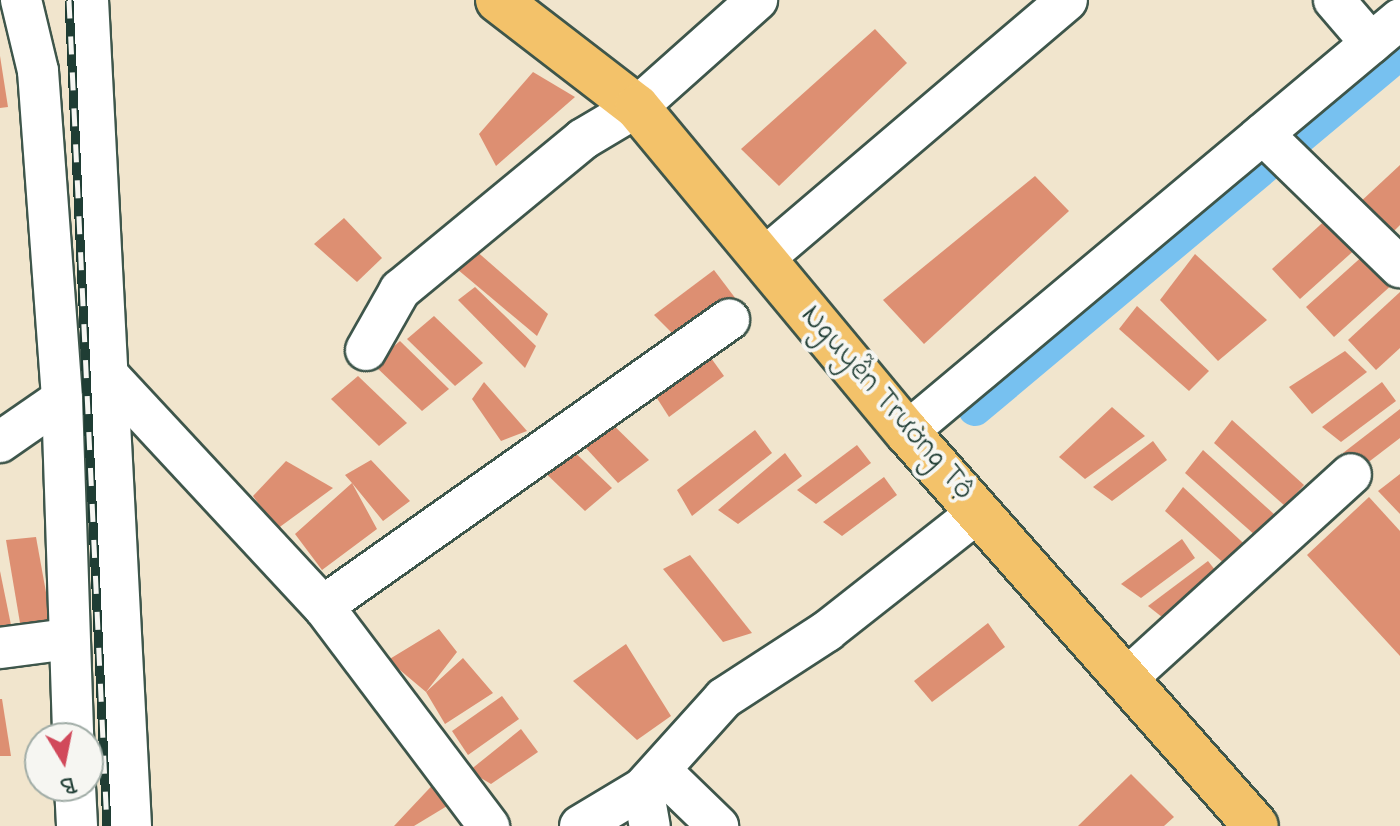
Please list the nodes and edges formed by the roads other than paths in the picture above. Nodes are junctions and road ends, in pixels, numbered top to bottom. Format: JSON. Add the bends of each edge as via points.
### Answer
{"nodes":[{"id":1,"x":21,"y":0,"type":"edge"},
{"id":2,"x":88,"y":0,"type":"edge"},
{"id":3,"x":498,"y":0,"type":"edge"},
{"id":4,"x":757,"y":0,"type":"edge"},
{"id":5,"x":1067,"y":0,"type":"edge"},
{"id":6,"x":1334,"y":0,"type":"edge"},
{"id":7,"x":1386,"y":31,"type":"edge"},
{"id":8,"x":637,"y":107,"type":"junction"},
{"id":9,"x":1263,"y":134,"type":"junction"},
{"id":10,"x":763,"y":259,"type":"junction"},
{"id":11,"x":1400,"y":267,"type":"edge"},
{"id":12,"x":729,"y":320,"type":"dead end"},
{"id":13,"x":366,"y":350,"type":"dead end"},
{"id":14,"x":108,"y":375,"type":"junction"},
{"id":15,"x":62,"y":399,"type":"junction"},
{"id":16,"x":907,"y":432,"type":"junction"},
{"id":17,"x":0,"y":442,"type":"edge"},
{"id":18,"x":1351,"y":474,"type":"dead end"},
{"id":19,"x":978,"y":512,"type":"junction"},
{"id":20,"x":323,"y":606,"type":"junction"},
{"id":21,"x":68,"y":639,"type":"junction"},
{"id":22,"x":0,"y":648,"type":"edge"},
{"id":23,"x":1126,"y":679,"type":"junction"},
{"id":24,"x":72,"y":722,"type":"edge"},
{"id":25,"x":651,"y":795,"type":"edge"},
{"id":26,"x":76,"y":802,"type":"edge"},
{"id":27,"x":77,"y":826,"type":"edge"},
{"id":28,"x":131,"y":826,"type":"edge"},
{"id":29,"x":489,"y":826,"type":"edge"},
{"id":30,"x":580,"y":826,"type":"edge"},
{"id":31,"x":718,"y":826,"type":"edge"},
{"id":32,"x":1256,"y":826,"type":"edge"}],
"edges":[{"from":1,"to":15,"type":"street","via":[[38,71]]},
{"from":2,"to":14,"type":"street"},
{"from":3,"to":8,"type":"main road","name":"Nguyễn Trường Tộ"},
{"from":4,"to":8,"type":"street"},
{"from":5,"to":10,"type":"street"},
{"from":6,"to":7,"type":"street"},
{"from":7,"to":9,"type":"street"},
{"from":8,"to":10,"type":"main road","name":"Nguyễn Trường Tộ"},
{"from":8,"to":13,"type":"street","via":[[583,139],[400,290]]},
{"from":9,"to":11,"type":"street"},
{"from":9,"to":16,"type":"street"},
{"from":10,"to":16,"type":"main road","name":"Nguyễn Trường Tộ"},
{"from":12,"to":20,"type":"street"},
{"from":14,"to":20,"type":"street"},
{"from":14,"to":28,"type":"street"},
{"from":15,"to":17,"type":"street"},
{"from":15,"to":21,"type":"street"},
{"from":16,"to":19,"type":"main road","name":"Nguyễn Trường Tộ"},
{"from":18,"to":23,"type":"street"},
{"from":19,"to":23,"type":"main road","name":"Nguyễn Trường Tộ"},
{"from":19,"to":25,"type":"street","via":[[827,631],[724,698]]},
{"from":20,"to":29,"type":"street"},
{"from":21,"to":22,"type":"street"},
{"from":21,"to":24,"type":"street"},
{"from":23,"to":32,"type":"main road","name":"Nguyễn Trường Tộ"},
{"from":25,"to":30,"type":"street"},
{"from":25,"to":31,"type":"street"},
{"from":26,"to":27,"type":"street"}]}
